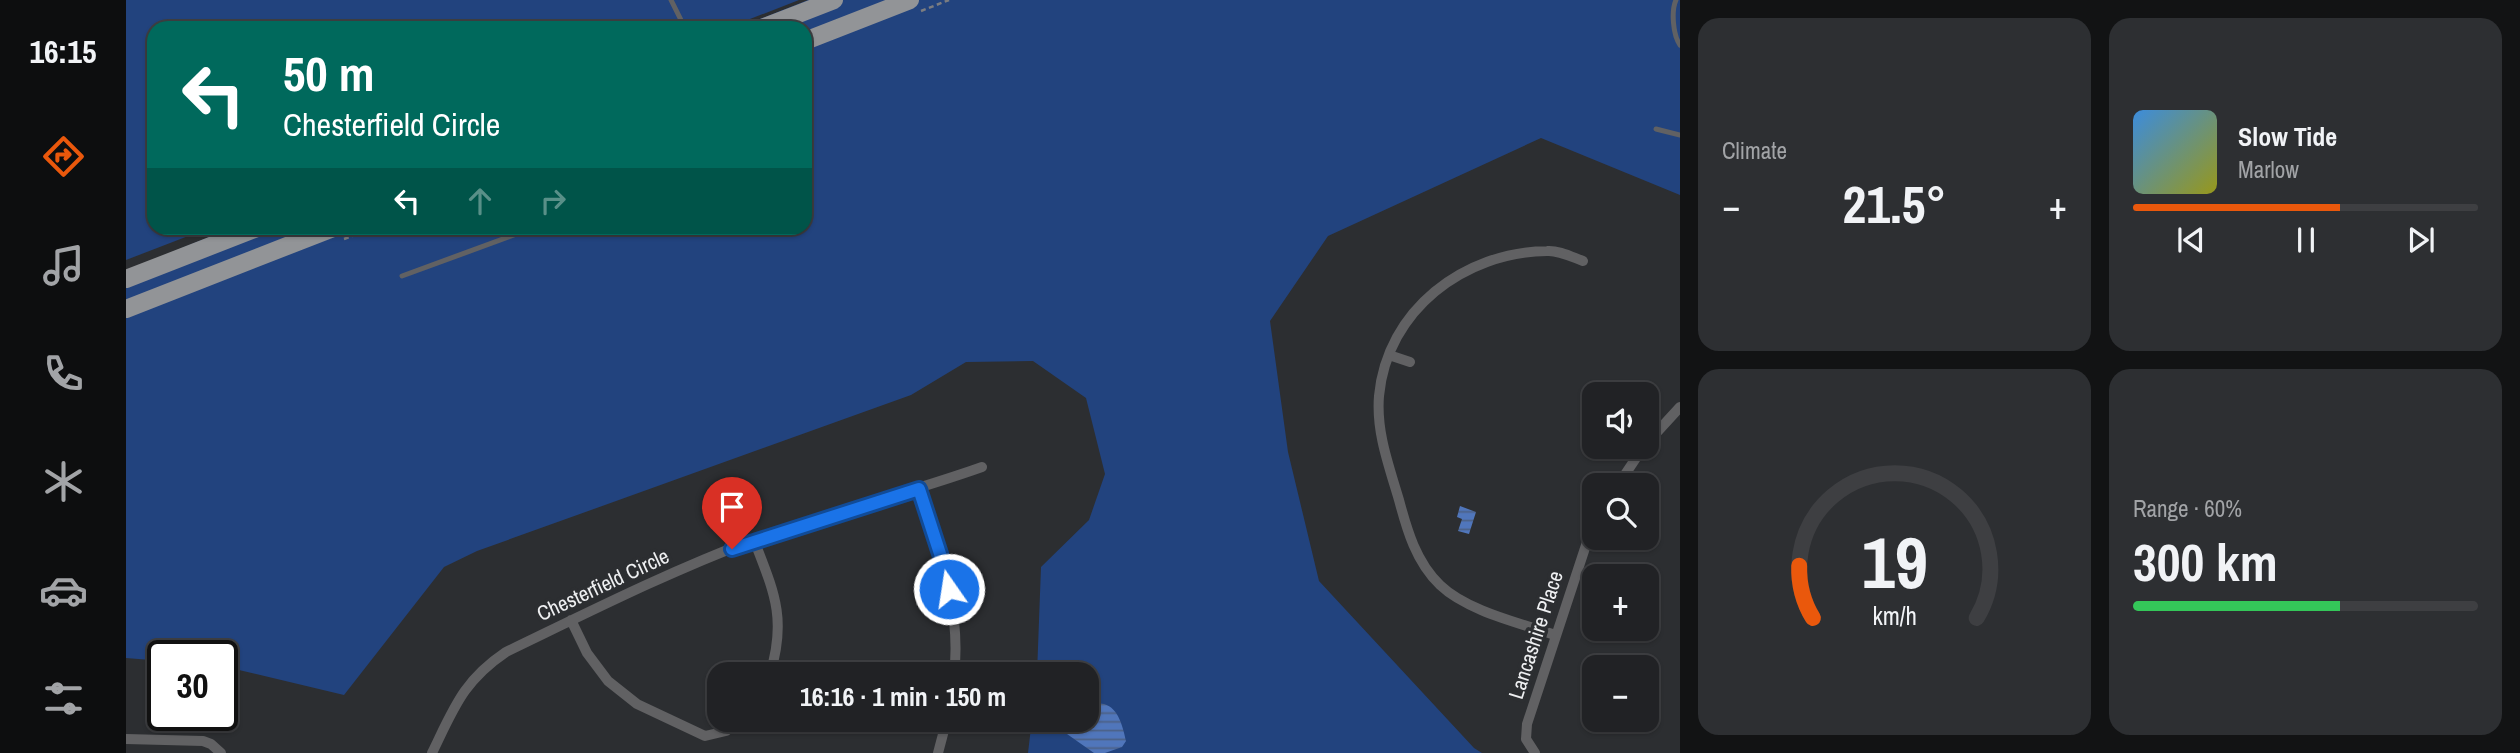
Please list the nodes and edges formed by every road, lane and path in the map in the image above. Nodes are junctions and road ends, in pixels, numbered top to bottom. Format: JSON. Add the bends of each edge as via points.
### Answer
{"nodes":[{"id":1,"x":671,"y":0,"type":"edge"},
{"id":2,"x":834,"y":0,"type":"edge"},
{"id":3,"x":910,"y":0,"type":"edge"},
{"id":4,"x":1676,"y":0,"type":"edge"},
{"id":5,"x":682,"y":21,"type":"edge"},
{"id":6,"x":780,"y":21,"type":"edge"},
{"id":7,"x":1678,"y":37,"type":"edge"},
{"id":8,"x":812,"y":38,"type":"edge"},
{"id":9,"x":1680,"y":45,"type":"edge"},
{"id":10,"x":1656,"y":129,"type":"dead end"},
{"id":11,"x":1680,"y":135,"type":"edge"},
{"id":12,"x":239,"y":235,"type":"edge"},
{"id":13,"x":311,"y":235,"type":"edge"},
{"id":14,"x":514,"y":235,"type":"edge"},
{"id":15,"x":1583,"y":261,"type":"dead end"},
{"id":16,"x":402,"y":276,"type":"dead end"},
{"id":17,"x":126,"y":279,"type":"edge"},
{"id":18,"x":126,"y":309,"type":"edge"},
{"id":19,"x":1389,"y":355,"type":"junction"},
{"id":20,"x":1410,"y":362,"type":"dead end"},
{"id":21,"x":1680,"y":407,"type":"edge"},
{"id":22,"x":1659,"y":430,"type":"edge"},
{"id":23,"x":982,"y":467,"type":"dead end"},
{"id":24,"x":919,"y":489,"type":"junction"},
{"id":25,"x":754,"y":540,"type":"junction"},
{"id":26,"x":1584,"y":550,"type":"edge"},
{"id":27,"x":571,"y":620,"type":"junction"},
{"id":28,"x":1555,"y":635,"type":"junction"},
{"id":29,"x":774,"y":662,"type":"edge"},
{"id":30,"x":954,"y":662,"type":"edge"},
{"id":31,"x":722,"y":732,"type":"edge"},
{"id":32,"x":944,"y":732,"type":"edge"},
{"id":33,"x":126,"y":739,"type":"edge"},
{"id":34,"x":220,"y":753,"type":"edge"},
{"id":35,"x":432,"y":753,"type":"edge"},
{"id":36,"x":938,"y":753,"type":"edge"},
{"id":37,"x":1535,"y":753,"type":"edge"}],
"edges":[{"from":1,"to":5,"type":"lane"},
{"from":2,"to":6,"type":"main road"},
{"from":3,"to":8,"type":"main road"},
{"from":4,"to":7,"type":"lane"},
{"from":7,"to":9,"type":"lane"},
{"from":10,"to":11,"type":"lane"},
{"from":12,"to":17,"type":"main road"},
{"from":13,"to":18,"type":"main road"},
{"from":14,"to":16,"type":"lane"},
{"from":15,"to":19,"type":"street","via":[[1550,250],[1503,257],[1459,272],[1412,314]]},
{"from":19,"to":20,"type":"street"},
{"from":19,"to":28,"type":"street","via":[[1379,396],[1381,438],[1420,559],[1439,585],[1463,602]]},
{"from":21,"to":22,"type":"street"},
{"from":23,"to":24,"type":"street","name":"Chesterfield Circle"},
{"from":24,"to":25,"type":"street","name":"Chesterfield Circle"},
{"from":24,"to":30,"type":"street","via":[[944,566],[953,612]]},
{"from":25,"to":27,"type":"street","name":"Chesterfield Circle"},
{"from":25,"to":29,"type":"street","via":[[773,589],[779,628]]},
{"from":26,"to":28,"type":"street","name":"Lancashire Place"},
{"from":27,"to":31,"type":"street","via":[[608,681],[637,704],[705,736]]},
{"from":27,"to":35,"type":"street","name":"Chesterfield Circle","via":[[489,663],[462,691]]},
{"from":28,"to":37,"type":"street","name":"Lancashire Place","via":[[1527,724],[1526,739]]},
{"from":32,"to":36,"type":"street"},
{"from":33,"to":34,"type":"street","via":[[202,741]]}]}
